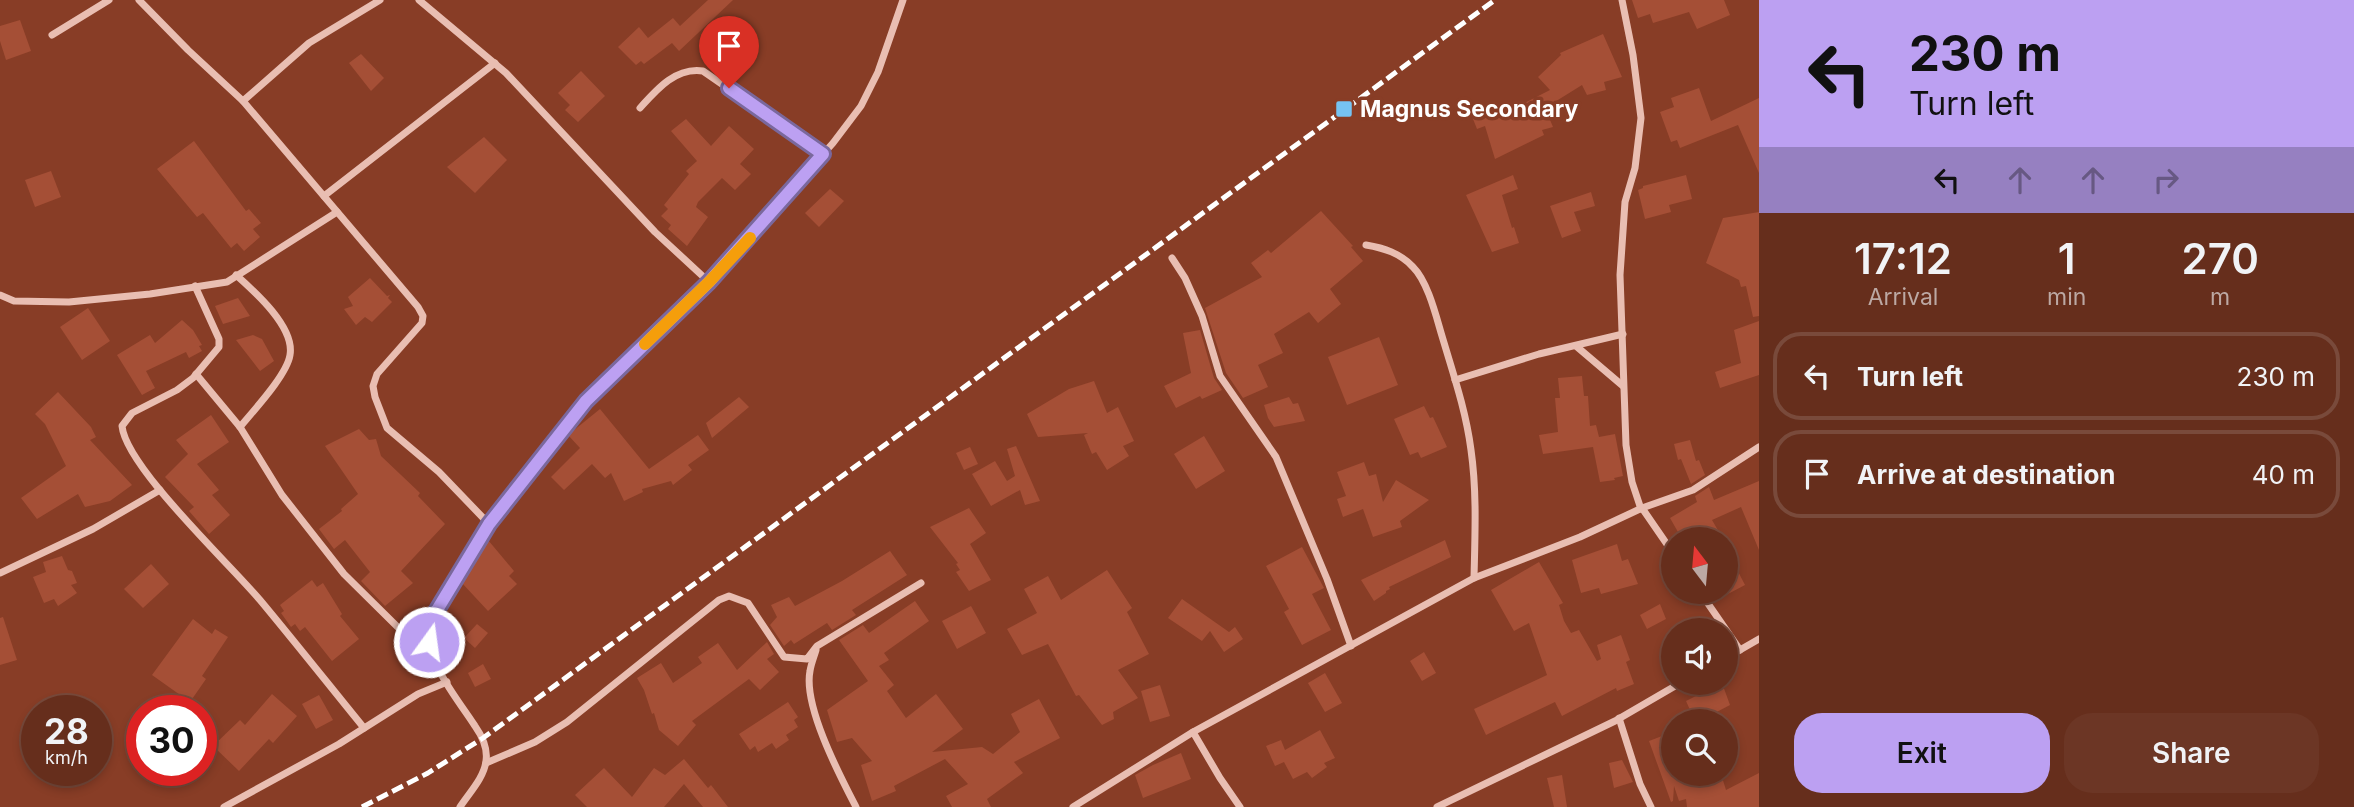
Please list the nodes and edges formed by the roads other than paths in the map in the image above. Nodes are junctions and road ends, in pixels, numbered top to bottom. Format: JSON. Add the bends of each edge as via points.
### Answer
{"nodes":[{"id":1,"x":109,"y":0,"type":"edge"},
{"id":2,"x":139,"y":0,"type":"edge"},
{"id":3,"x":380,"y":0,"type":"edge"},
{"id":4,"x":419,"y":0,"type":"edge"},
{"id":5,"x":903,"y":0,"type":"edge"},
{"id":6,"x":1622,"y":0,"type":"edge"},
{"id":7,"x":52,"y":35,"type":"dead end"},
{"id":8,"x":495,"y":63,"type":"junction"},
{"id":9,"x":243,"y":101,"type":"junction"},
{"id":10,"x":640,"y":108,"type":"dead end"},
{"id":11,"x":823,"y":154,"type":"junction"},
{"id":12,"x":324,"y":196,"type":"junction"},
{"id":13,"x":337,"y":212,"type":"junction"},
{"id":14,"x":1366,"y":245,"type":"dead end"},
{"id":15,"x":1172,"y":258,"type":"dead end"},
{"id":16,"x":236,"y":275,"type":"junction"},
{"id":17,"x":709,"y":282,"type":"junction"},
{"id":18,"x":195,"y":286,"type":"junction"},
{"id":19,"x":0,"y":295,"type":"edge"},
{"id":20,"x":1623,"y":334,"type":"junction"},
{"id":21,"x":1576,"y":346,"type":"junction"},
{"id":22,"x":196,"y":374,"type":"junction"},
{"id":23,"x":1455,"y":380,"type":"junction"},
{"id":24,"x":1623,"y":386,"type":"junction"},
{"id":25,"x":240,"y":427,"type":"junction"},
{"id":26,"x":1759,"y":447,"type":"edge"},
{"id":27,"x":160,"y":490,"type":"junction"},
{"id":28,"x":1641,"y":509,"type":"junction"},
{"id":29,"x":489,"y":524,"type":"junction"},
{"id":30,"x":1661,"y":536,"type":"edge"},
{"id":31,"x":0,"y":573,"type":"edge"},
{"id":32,"x":1474,"y":578,"type":"junction"},
{"id":33,"x":921,"y":583,"type":"dead end"},
{"id":34,"x":1708,"y":604,"type":"edge"},
{"id":35,"x":1759,"y":639,"type":"edge"},
{"id":36,"x":817,"y":646,"type":"junction"},
{"id":37,"x":1351,"y":646,"type":"junction"},
{"id":38,"x":1740,"y":650,"type":"joint"},
{"id":39,"x":434,"y":664,"type":"junction"},
{"id":40,"x":447,"y":682,"type":"junction"},
{"id":41,"x":1661,"y":694,"type":"edge"},
{"id":42,"x":1619,"y":718,"type":"junction"},
{"id":43,"x":364,"y":728,"type":"junction"},
{"id":44,"x":1193,"y":732,"type":"junction"},
{"id":45,"x":486,"y":763,"type":"junction"},
{"id":46,"x":1449,"y":804,"type":"edge"},
{"id":47,"x":224,"y":807,"type":"edge"},
{"id":48,"x":460,"y":807,"type":"edge"},
{"id":49,"x":856,"y":807,"type":"edge"},
{"id":50,"x":1073,"y":807,"type":"edge"},
{"id":51,"x":1240,"y":807,"type":"edge"},
{"id":52,"x":1437,"y":807,"type":"edge"},
{"id":53,"x":1651,"y":807,"type":"edge"}],
"edges":[{"from":1,"to":7,"type":"street"},
{"from":2,"to":9,"type":"street"},
{"from":3,"to":9,"type":"street","via":[[309,43]]},
{"from":4,"to":8,"type":"street"},
{"from":5,"to":11,"type":"street","via":[[861,106]]},
{"from":6,"to":20,"type":"street","via":[[1641,118],[1625,202],[1620,275]]},
{"from":8,"to":12,"type":"street"},
{"from":8,"to":17,"type":"street","via":[[655,232]]},
{"from":9,"to":12,"type":"street"},
{"from":10,"to":11,"type":"street","via":[[678,74],[703,71]]},
{"from":11,"to":17,"type":"street"},
{"from":12,"to":13,"type":"street"},
{"from":13,"to":16,"type":"street"},
{"from":13,"to":29,"type":"street","via":[[423,316],[422,323],[377,374],[373,386],[387,428],[439,472]]},
{"from":14,"to":23,"type":"street","via":[[1398,255],[1420,275]]},
{"from":15,"to":37,"type":"street","via":[[1202,316],[1220,376],[1276,457]]},
{"from":16,"to":18,"type":"street","via":[[227,282]]},
{"from":16,"to":25,"type":"street","via":[[262,298],[280,323],[289,340],[290,355],[274,385]]},
{"from":17,"to":29,"type":"street","via":[[586,401]]},
{"from":18,"to":19,"type":"street","via":[[69,302],[14,301]]},
{"from":18,"to":22,"type":"street","via":[[219,339],[219,347]]},
{"from":20,"to":21,"type":"street"},
{"from":20,"to":24,"type":"street"},
{"from":21,"to":23,"type":"street"},
{"from":21,"to":24,"type":"street"},
{"from":22,"to":25,"type":"street"},
{"from":22,"to":27,"type":"street","via":[[177,390],[132,413],[122,426],[123,438]]},
{"from":23,"to":32,"type":"street","via":[[1471,450]]},
{"from":24,"to":28,"type":"street","via":[[1626,444]]},
{"from":25,"to":39,"type":"street","via":[[282,495],[344,574]]},
{"from":26,"to":28,"type":"street","via":[[1693,490]]},
{"from":27,"to":31,"type":"street","via":[[93,529]]},
{"from":27,"to":43,"type":"street","via":[[258,597]]},
{"from":28,"to":30,"type":"street"},
{"from":28,"to":32,"type":"street"},
{"from":29,"to":39,"type":"street","via":[[434,615],[429,642]]},
{"from":32,"to":37,"type":"street"},
{"from":33,"to":36,"type":"street"},
{"from":34,"to":38,"type":"street"},
{"from":35,"to":38,"type":"street"},
{"from":36,"to":45,"type":"street","via":[[807,659],[784,657],[748,603],[729,596],[567,722]]},
{"from":36,"to":49,"type":"street","via":[[809,673],[817,721]]},
{"from":37,"to":44,"type":"street"},
{"from":39,"to":40,"type":"street"},
{"from":40,"to":43,"type":"street","via":[[418,694]]},
{"from":40,"to":45,"type":"street","via":[[483,738]]},
{"from":41,"to":42,"type":"street"},
{"from":42,"to":46,"type":"street"},
{"from":42,"to":53,"type":"street"},
{"from":43,"to":47,"type":"street"},
{"from":44,"to":50,"type":"street"},
{"from":44,"to":51,"type":"street"},
{"from":45,"to":48,"type":"street"},
{"from":46,"to":52,"type":"street"}]}
